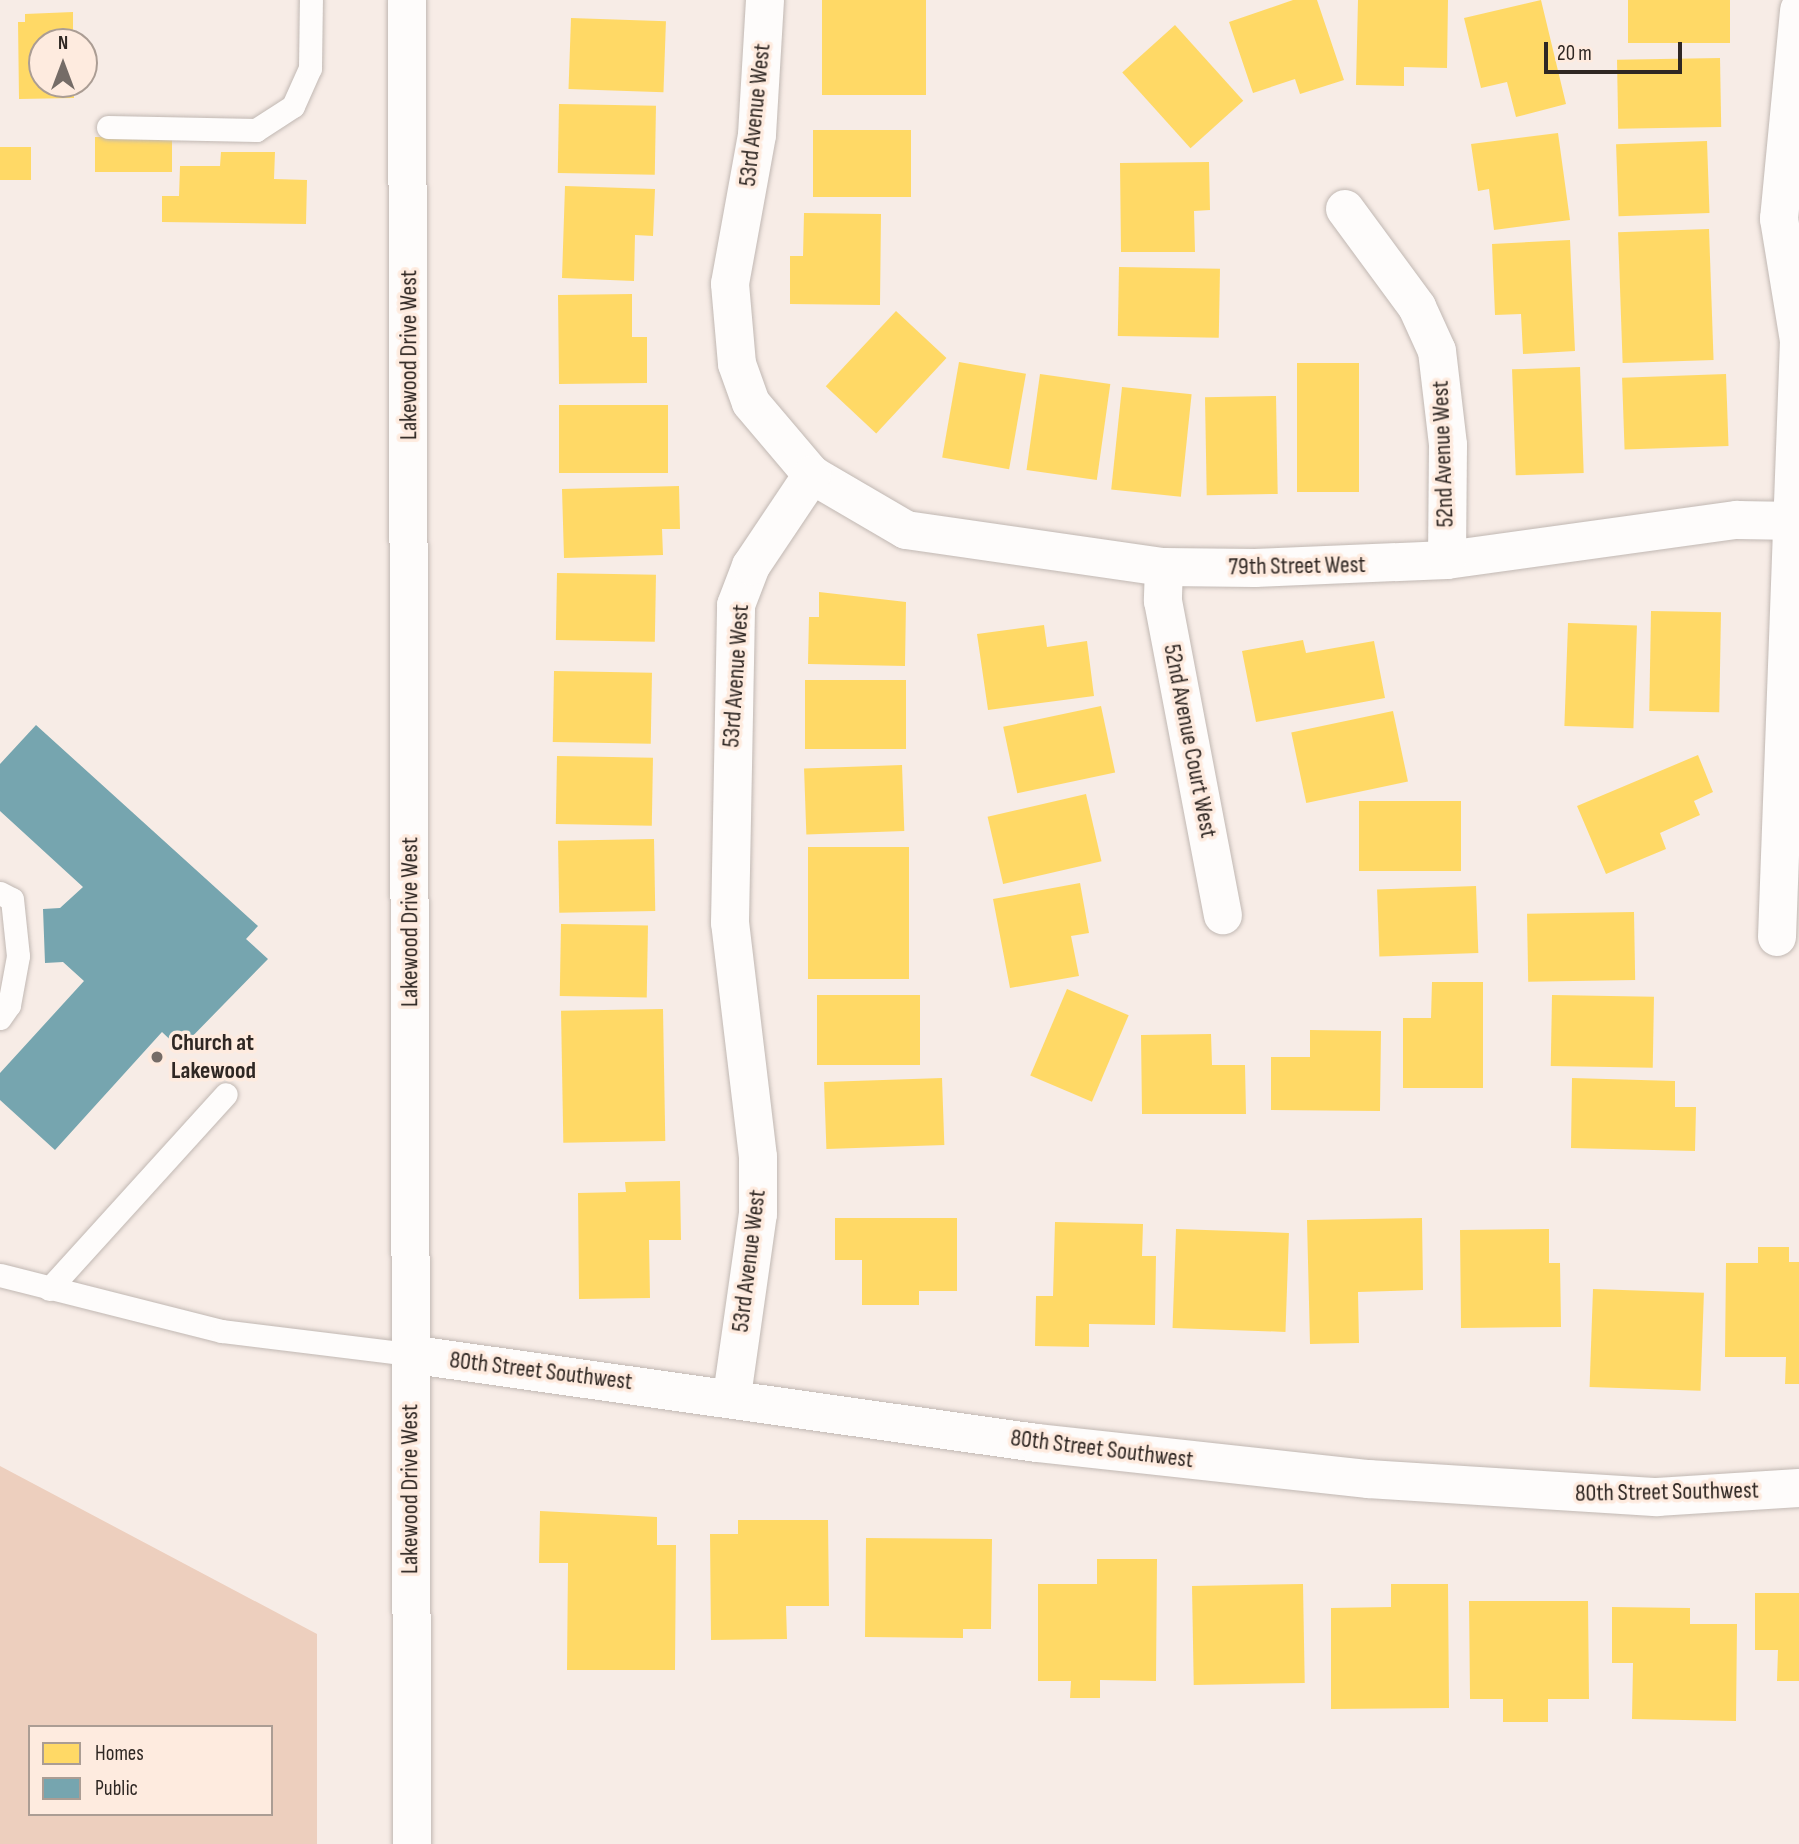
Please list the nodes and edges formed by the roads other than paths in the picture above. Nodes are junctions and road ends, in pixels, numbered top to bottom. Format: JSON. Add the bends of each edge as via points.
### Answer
{"nodes":[{"id":1,"x":311,"y":0,"type":"edge"},
{"id":2,"x":407,"y":0,"type":"edge"},
{"id":3,"x":765,"y":0,"type":"edge"},
{"id":4,"x":1799,"y":10,"type":"edge"},
{"id":5,"x":108,"y":127,"type":"dead end"},
{"id":6,"x":1345,"y":209,"type":"dead end"},
{"id":7,"x":811,"y":475,"type":"junction"},
{"id":8,"x":1797,"y":521,"type":"junction"},
{"id":9,"x":1447,"y":560,"type":"junction"},
{"id":10,"x":1164,"y":567,"type":"junction"},
{"id":11,"x":0,"y":893,"type":"edge"},
{"id":12,"x":1223,"y":915,"type":"dead end"},
{"id":13,"x":1777,"y":937,"type":"dead end"},
{"id":14,"x":0,"y":1018,"type":"edge"},
{"id":15,"x":226,"y":1094,"type":"dead end"},
{"id":16,"x":0,"y":1275,"type":"edge"},
{"id":17,"x":49,"y":1289,"type":"junction"},
{"id":18,"x":410,"y":1354,"type":"junction"},
{"id":19,"x":732,"y":1396,"type":"junction"},
{"id":20,"x":1799,"y":1488,"type":"edge"},
{"id":21,"x":412,"y":1844,"type":"edge"}],
"edges":[{"from":1,"to":5,"type":"lane","via":[[310,68],[293,106],[256,130]]},
{"from":2,"to":18,"type":"street","name":"Lakewood Drive West"},
{"from":3,"to":7,"type":"street","name":"53rd Avenue West","via":[[757,135],[734,248],[731,330],[751,403]]},
{"from":4,"to":8,"type":"street","via":[[1779,219],[1799,341]]},
{"from":6,"to":9,"type":"street","name":"52nd Avenue West","via":[[1417,307],[1437,351],[1448,445]]},
{"from":7,"to":10,"type":"street","name":"79th Street West","via":[[906,530]]},
{"from":7,"to":19,"type":"street","name":"53rd Avenue West","via":[[751,566],[736,605],[730,923],[758,1157],[758,1214]]},
{"from":8,"to":9,"type":"street","name":"79th Street West","via":[[1737,520]]},
{"from":8,"to":13,"type":"street"},
{"from":9,"to":10,"type":"street","name":"79th Street West"},
{"from":10,"to":12,"type":"street","name":"52nd Avenue Court West","via":[[1163,601]]},
{"from":11,"to":14,"type":"lane","via":[[12,899],[18,956],[9,1005]]},
{"from":15,"to":17,"type":"lane"},
{"from":16,"to":17,"type":"lane"},
{"from":17,"to":18,"type":"lane","via":[[222,1331]]},
{"from":18,"to":19,"type":"street","name":"80th Street Southwest"},
{"from":18,"to":21,"type":"street","name":"Lakewood Drive West"},
{"from":19,"to":20,"type":"street","name":"80th Street Southwest","via":[[1037,1443],[1511,1492],[1657,1497]]}]}
